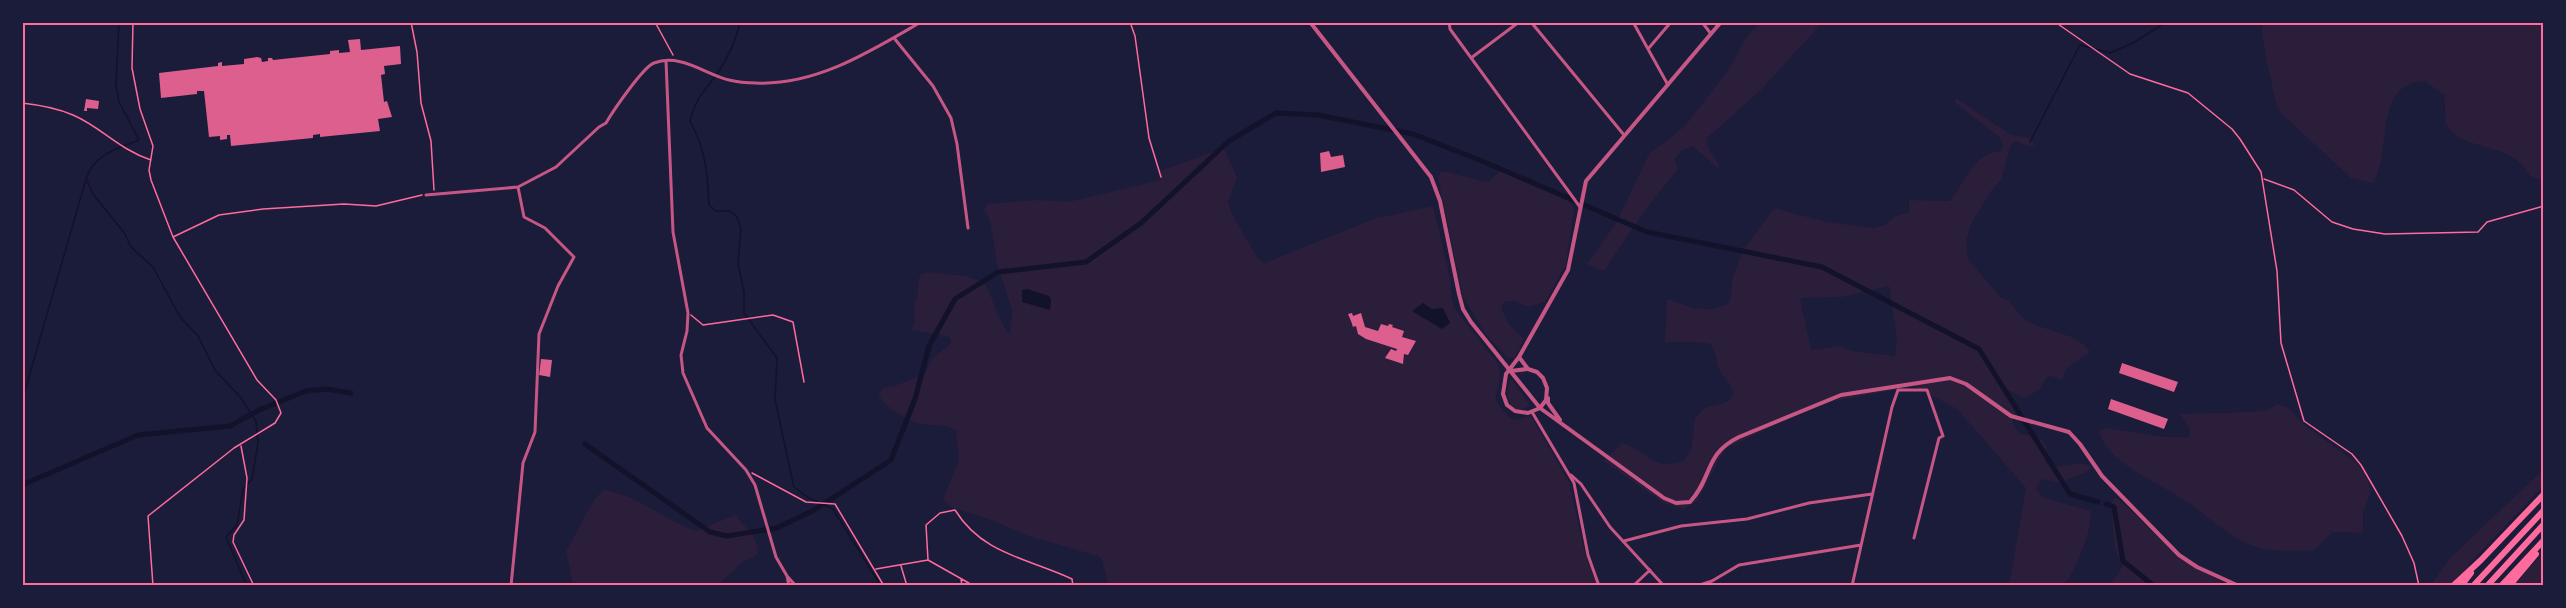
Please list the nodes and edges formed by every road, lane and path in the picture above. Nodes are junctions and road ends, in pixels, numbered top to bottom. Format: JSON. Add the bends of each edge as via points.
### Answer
{"nodes":[{"id":1,"x":133,"y":22,"type":"edge"},
{"id":2,"x":411,"y":22,"type":"edge"},
{"id":3,"x":655,"y":22,"type":"edge"},
{"id":4,"x":921,"y":22,"type":"edge"},
{"id":5,"x":1130,"y":22,"type":"edge"},
{"id":6,"x":1310,"y":22,"type":"edge"},
{"id":7,"x":1449,"y":22,"type":"edge"},
{"id":8,"x":1519,"y":22,"type":"edge"},
{"id":9,"x":1633,"y":22,"type":"edge"},
{"id":10,"x":1671,"y":22,"type":"edge"},
{"id":11,"x":1702,"y":22,"type":"edge"},
{"id":12,"x":1721,"y":22,"type":"edge"},
{"id":13,"x":2055,"y":22,"type":"edge"},
{"id":14,"x":1531,"y":23,"type":"edge"},
{"id":15,"x":1711,"y":34,"type":"junction"},
{"id":16,"x":894,"y":38,"type":"junction"},
{"id":17,"x":1648,"y":49,"type":"junction"},
{"id":18,"x":1472,"y":58,"type":"junction"},
{"id":19,"x":666,"y":61,"type":"junction"},
{"id":20,"x":676,"y":61,"type":"junction"},
{"id":21,"x":1668,"y":85,"type":"junction"},
{"id":22,"x":22,"y":103,"type":"edge"},
{"id":23,"x":1624,"y":135,"type":"junction"},
{"id":24,"x":152,"y":161,"type":"junction"},
{"id":25,"x":1161,"y":177,"type":"dead end"},
{"id":26,"x":2263,"y":179,"type":"junction"},
{"id":27,"x":518,"y":187,"type":"junction"},
{"id":28,"x":434,"y":194,"type":"junction"},
{"id":29,"x":426,"y":195,"type":"joint"},
{"id":30,"x":2544,"y":206,"type":"edge"},
{"id":31,"x":1580,"y":207,"type":"junction"},
{"id":32,"x":968,"y":228,"type":"dead end"},
{"id":33,"x":173,"y":237,"type":"junction"},
{"id":34,"x":688,"y":313,"type":"junction"},
{"id":35,"x":1519,"y":357,"type":"junction"},
{"id":36,"x":1528,"y":369,"type":"junction"},
{"id":37,"x":1510,"y":371,"type":"junction"},
{"id":38,"x":804,"y":382,"type":"dead end"},
{"id":39,"x":1898,"y":388,"type":"junction"},
{"id":40,"x":1547,"y":394,"type":"junction"},
{"id":41,"x":1540,"y":408,"type":"junction"},
{"id":42,"x":1532,"y":412,"type":"junction"},
{"id":43,"x":1567,"y":427,"type":"junction"},
{"id":44,"x":242,"y":444,"type":"junction"},
{"id":45,"x":746,"y":470,"type":"junction"},
{"id":46,"x":1570,"y":474,"type":"junction"},
{"id":47,"x":1873,"y":494,"type":"junction"},
{"id":48,"x":2544,"y":494,"type":"edge"},
{"id":49,"x":2544,"y":510,"type":"edge"},
{"id":50,"x":2544,"y":524,"type":"edge"},
{"id":51,"x":1914,"y":538,"type":"dead end"},
{"id":52,"x":2544,"y":540,"type":"edge"},
{"id":53,"x":1624,"y":541,"type":"junction"},
{"id":54,"x":1861,"y":545,"type":"junction"},
{"id":55,"x":2544,"y":545,"type":"edge"},
{"id":56,"x":2481,"y":560,"type":"junction"},
{"id":57,"x":928,"y":561,"type":"junction"},
{"id":58,"x":901,"y":565,"type":"junction"},
{"id":59,"x":875,"y":570,"type":"junction"},
{"id":60,"x":1650,"y":570,"type":"junction"},
{"id":61,"x":787,"y":576,"type":"junction"},
{"id":62,"x":961,"y":579,"type":"junction"},
{"id":63,"x":153,"y":585,"type":"edge"},
{"id":64,"x":254,"y":585,"type":"edge"},
{"id":65,"x":511,"y":585,"type":"edge"},
{"id":66,"x":789,"y":585,"type":"edge"},
{"id":67,"x":796,"y":585,"type":"edge"},
{"id":68,"x":884,"y":585,"type":"edge"},
{"id":69,"x":907,"y":585,"type":"edge"},
{"id":70,"x":962,"y":585,"type":"edge"},
{"id":71,"x":974,"y":585,"type":"edge"},
{"id":72,"x":1073,"y":585,"type":"edge"},
{"id":73,"x":1599,"y":585,"type":"edge"},
{"id":74,"x":1634,"y":585,"type":"edge"},
{"id":75,"x":1664,"y":585,"type":"edge"},
{"id":76,"x":1697,"y":585,"type":"edge"},
{"id":77,"x":1852,"y":585,"type":"edge"},
{"id":78,"x":2239,"y":585,"type":"edge"},
{"id":79,"x":2419,"y":585,"type":"edge"},
{"id":80,"x":2453,"y":585,"type":"edge"},
{"id":81,"x":2462,"y":585,"type":"edge"},
{"id":82,"x":2473,"y":585,"type":"edge"},
{"id":83,"x":2487,"y":585,"type":"edge"},
{"id":84,"x":2501,"y":585,"type":"edge"},
{"id":85,"x":2509,"y":585,"type":"edge"}],
"edges":[{"from":1,"to":24,"type":"path","via":[[132,68],[140,109],[152,139]]},
{"from":2,"to":28,"type":"path","via":[[420,103],[430,141]]},
{"from":3,"to":20,"type":"path"},
{"from":4,"to":16,"type":"street"},
{"from":5,"to":25,"type":"path","via":[[1149,138]]},
{"from":6,"to":37,"type":"street","via":[[1436,188],[1463,309]]},
{"from":7,"to":18,"type":"street"},
{"from":8,"to":18,"type":"street"},
{"from":9,"to":17,"type":"street"},
{"from":10,"to":17,"type":"street"},
{"from":11,"to":15,"type":"street"},
{"from":12,"to":15,"type":"street"},
{"from":13,"to":26,"type":"path","via":[[2130,74],[2188,93],[2232,129]]},
{"from":14,"to":23,"type":"street"},
{"from":15,"to":21,"type":"street"},
{"from":16,"to":20,"type":"street","via":[[815,75],[784,82],[728,80]]},
{"from":16,"to":32,"type":"street","via":[[933,86],[951,118]]},
{"from":17,"to":21,"type":"street"},
{"from":18,"to":31,"type":"street"},
{"from":19,"to":20,"type":"street"},
{"from":19,"to":27,"type":"street","via":[[644,70],[606,123],[556,167]]},
{"from":19,"to":34,"type":"street","via":[[673,232]]},
{"from":21,"to":23,"type":"street"},
{"from":22,"to":24,"type":"path","via":[[73,115],[125,150]]},
{"from":23,"to":31,"type":"street","via":[[1586,181]]},
{"from":24,"to":33,"type":"path","via":[[150,174]]},
{"from":26,"to":30,"type":"path","via":[[2294,190],[2332,222],[2353,230],[2385,234],[2478,232],[2487,222]]},
{"from":26,"to":79,"type":"path","via":[[2277,271],[2281,343],[2304,421],[2352,454],[2361,465],[2402,536]]},
{"from":27,"to":28,"type":"street"},
{"from":27,"to":65,"type":"street","via":[[524,217],[545,228],[574,257],[539,334],[534,432],[523,463]]},
{"from":28,"to":29,"type":"street"},
{"from":29,"to":33,"type":"path","via":[[376,206],[344,204],[219,215]]},
{"from":31,"to":35,"type":"street","via":[[1568,270]]},
{"from":33,"to":44,"type":"path","via":[[257,380],[281,407],[275,423]]},
{"from":34,"to":38,"type":"path","via":[[703,325],[773,315],[793,322]]},
{"from":34,"to":45,"type":"street","via":[[681,355],[683,373],[707,428]]},
{"from":35,"to":36,"type":"street"},
{"from":35,"to":37,"type":"street"},
{"from":36,"to":37,"type":"street"},
{"from":36,"to":40,"type":"street","via":[[1543,378]]},
{"from":37,"to":41,"type":"street"},
{"from":37,"to":42,"type":"street","via":[[1503,394],[1507,405],[1520,413]]},
{"from":39,"to":43,"type":"street","via":[[1841,395],[1725,444],[1713,459],[1696,496],[1682,504],[1664,498]]},
{"from":39,"to":47,"type":"street"},
{"from":39,"to":51,"type":"street","via":[[1927,390],[1943,436]]},
{"from":39,"to":78,"type":"street","via":[[1942,378],[1958,380],[2011,416],[2069,432],[2102,476],[2179,555]]},
{"from":40,"to":41,"type":"street"},
{"from":40,"to":43,"type":"street","via":[[1548,403]]},
{"from":41,"to":42,"type":"street"},
{"from":41,"to":43,"type":"street"},
{"from":42,"to":46,"type":"street"},
{"from":44,"to":63,"type":"path","via":[[148,516]]},
{"from":44,"to":64,"type":"path","via":[[247,478],[244,520],[233,542]]},
{"from":45,"to":59,"type":"path","via":[[806,502],[835,504]]},
{"from":45,"to":61,"type":"street","via":[[762,504],[776,557]]},
{"from":46,"to":53,"type":"street"},
{"from":46,"to":73,"type":"street","via":[[1588,555]]},
{"from":47,"to":53,"type":"street","via":[[1809,503],[1747,519],[1681,526]]},
{"from":47,"to":54,"type":"street"},
{"from":48,"to":56,"type":"highway"},
{"from":49,"to":82,"type":"highway"},
{"from":50,"to":83,"type":"highway"},
{"from":52,"to":84,"type":"highway"},
{"from":53,"to":60,"type":"street"},
{"from":54,"to":76,"type":"street","via":[[1739,565]]},
{"from":54,"to":77,"type":"street"},
{"from":55,"to":85,"type":"highway"},
{"from":56,"to":80,"type":"highway"},
{"from":56,"to":81,"type":"highway"},
{"from":57,"to":58,"type":"path"},
{"from":57,"to":62,"type":"path"},
{"from":57,"to":72,"type":"path","via":[[926,525],[940,513],[955,510],[963,524],[984,543],[1072,579]]},
{"from":58,"to":59,"type":"path"},
{"from":58,"to":69,"type":"path"},
{"from":59,"to":68,"type":"path"},
{"from":60,"to":74,"type":"street"},
{"from":60,"to":75,"type":"street"},
{"from":61,"to":66,"type":"street"},
{"from":61,"to":67,"type":"street"},
{"from":62,"to":70,"type":"path"},
{"from":62,"to":71,"type":"path"}]}
